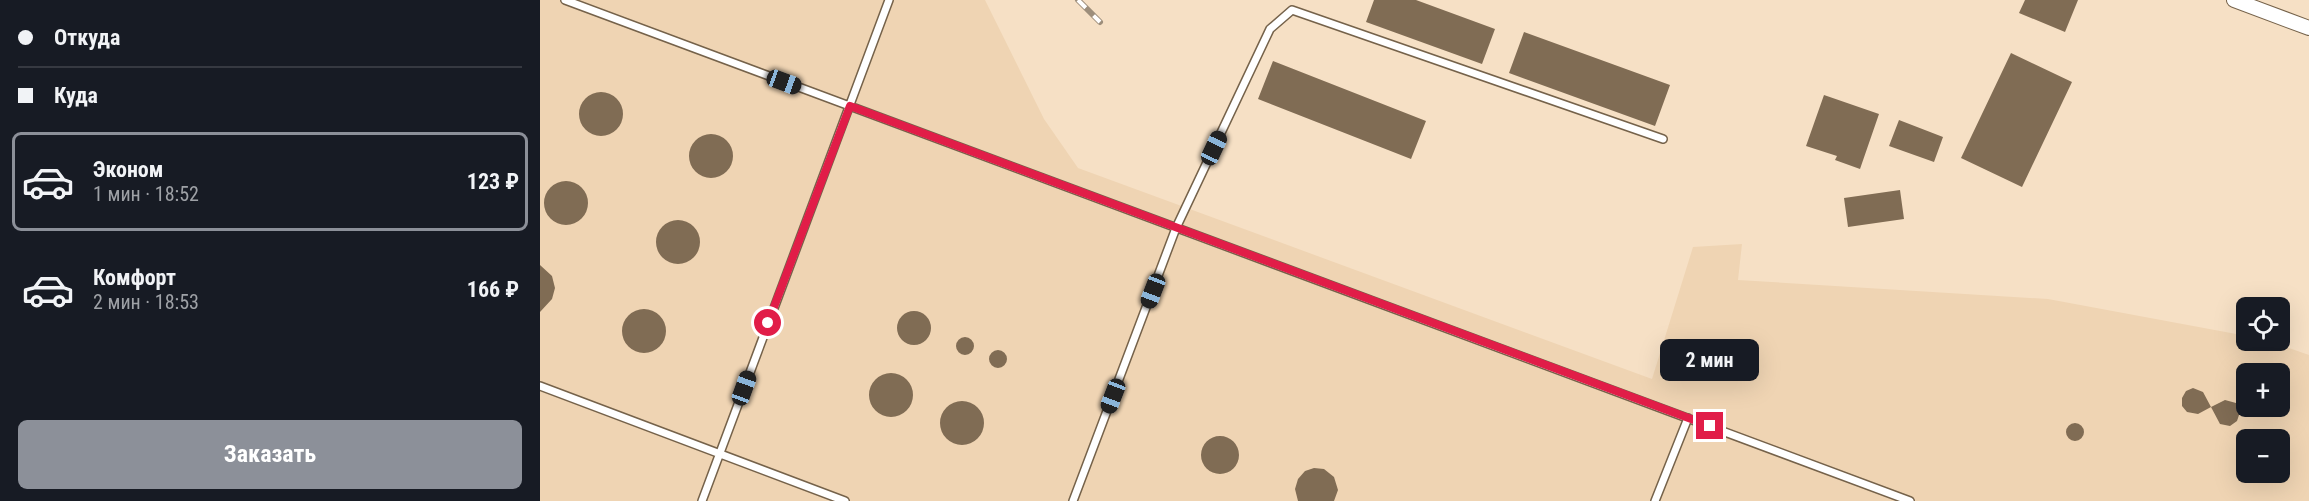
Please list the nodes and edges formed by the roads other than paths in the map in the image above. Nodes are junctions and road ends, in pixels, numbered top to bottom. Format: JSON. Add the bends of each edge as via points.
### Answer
{"nodes":[{"id":1,"x":565,"y":0,"type":"edge"},
{"id":2,"x":889,"y":0,"type":"edge"},
{"id":3,"x":2234,"y":0,"type":"edge"},
{"id":4,"x":2309,"y":28,"type":"edge"},
{"id":5,"x":850,"y":106,"type":"junction"},
{"id":6,"x":1663,"y":139,"type":"dead end"},
{"id":7,"x":1176,"y":228,"type":"junction"},
{"id":8,"x":540,"y":386,"type":"edge"},
{"id":9,"x":1688,"y":418,"type":"junction"},
{"id":10,"x":719,"y":453,"type":"junction"},
{"id":11,"x":702,"y":501,"type":"edge"},
{"id":12,"x":845,"y":501,"type":"edge"},
{"id":13,"x":1073,"y":501,"type":"edge"},
{"id":14,"x":1655,"y":501,"type":"edge"},
{"id":15,"x":1910,"y":501,"type":"edge"}],
"edges":[{"from":1,"to":5,"type":"lane"},
{"from":2,"to":5,"type":"lane"},
{"from":3,"to":4,"type":"street"},
{"from":5,"to":7,"type":"lane"},
{"from":5,"to":10,"type":"lane"},
{"from":6,"to":7,"type":"lane","via":[[1292,10],[1270,29]]},
{"from":7,"to":9,"type":"lane"},
{"from":7,"to":13,"type":"lane"},
{"from":8,"to":10,"type":"lane"},
{"from":9,"to":14,"type":"lane"},
{"from":9,"to":15,"type":"lane"},
{"from":10,"to":11,"type":"lane"},
{"from":10,"to":12,"type":"lane"}]}
